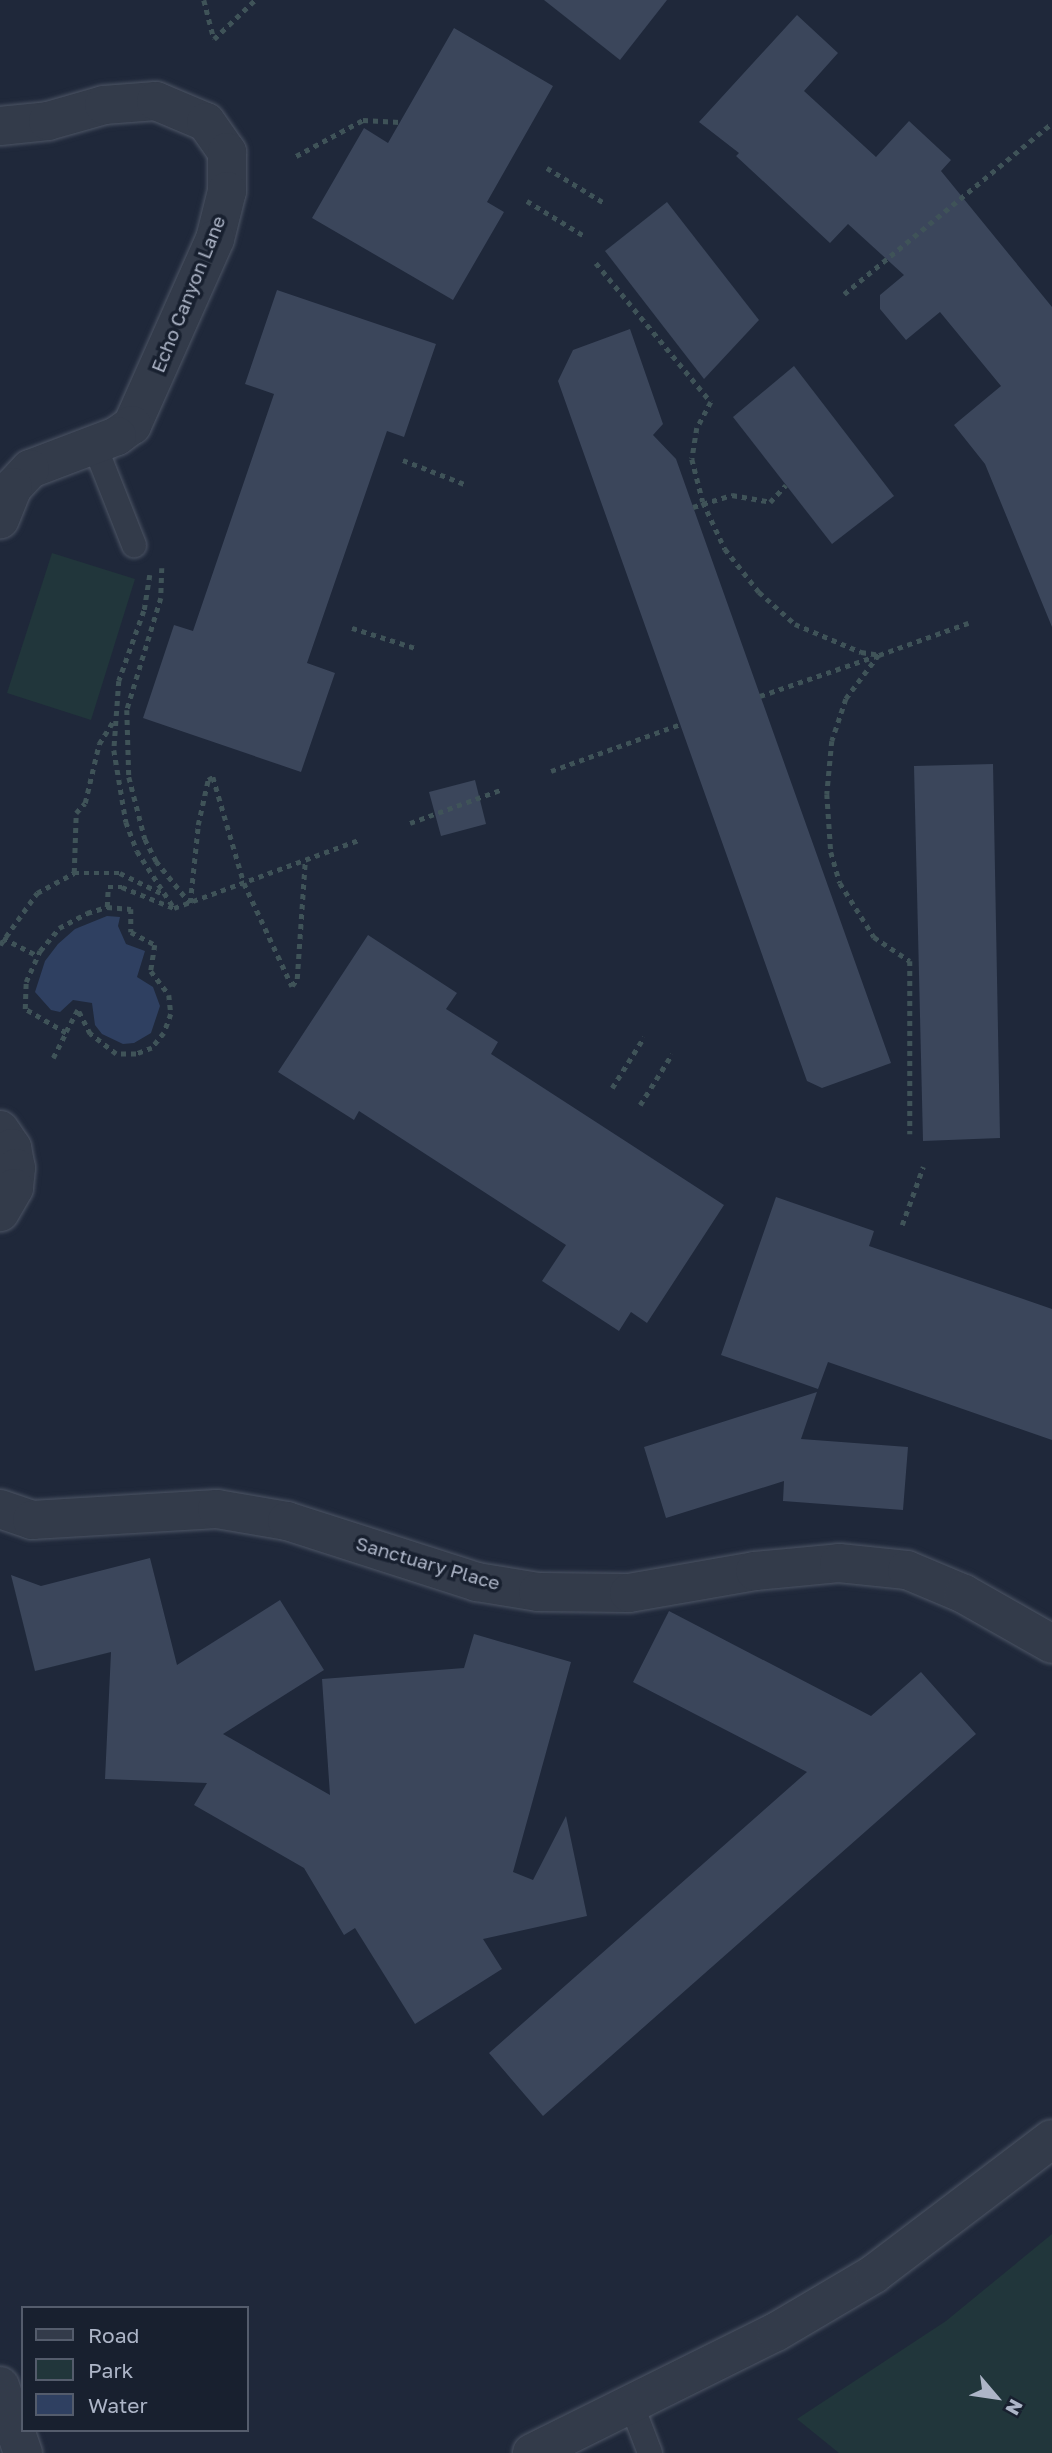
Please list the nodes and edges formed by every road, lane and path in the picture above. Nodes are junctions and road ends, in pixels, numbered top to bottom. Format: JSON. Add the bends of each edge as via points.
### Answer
{"nodes":[{"id":1,"x":204,"y":0,"type":"edge"},
{"id":2,"x":255,"y":0,"type":"edge"},
{"id":3,"x":400,"y":122,"type":"dead end"},
{"id":4,"x":1052,"y":123,"type":"edge"},
{"id":5,"x":0,"y":126,"type":"edge"},
{"id":6,"x":296,"y":156,"type":"dead end"},
{"id":7,"x":547,"y":168,"type":"dead end"},
{"id":8,"x":527,"y":201,"type":"dead end"},
{"id":9,"x":606,"y":204,"type":"dead end"},
{"id":10,"x":586,"y":237,"type":"dead end"},
{"id":11,"x":596,"y":263,"type":"dead end"},
{"id":12,"x":844,"y":294,"type":"dead end"},
{"id":13,"x":94,"y":444,"type":"junction"},
{"id":14,"x":404,"y":460,"type":"dead end"},
{"id":15,"x":467,"y":485,"type":"dead end"},
{"id":16,"x":786,"y":485,"type":"dead end"},
{"id":17,"x":703,"y":502,"type":"junction"},
{"id":18,"x":693,"y":506,"type":"dead end"},
{"id":19,"x":0,"y":520,"type":"edge"},
{"id":20,"x":134,"y":545,"type":"dead end"},
{"id":21,"x":162,"y":555,"type":"dead end"},
{"id":22,"x":151,"y":565,"type":"dead end"},
{"id":23,"x":968,"y":623,"type":"dead end"},
{"id":24,"x":352,"y":628,"type":"dead end"},
{"id":25,"x":415,"y":648,"type":"dead end"},
{"id":26,"x":879,"y":655,"type":"junction"},
{"id":27,"x":760,"y":696,"type":"dead end"},
{"id":28,"x":114,"y":719,"type":"junction"},
{"id":29,"x":681,"y":724,"type":"dead end"},
{"id":30,"x":551,"y":771,"type":"dead end"},
{"id":31,"x":500,"y":790,"type":"dead end"},
{"id":32,"x":410,"y":823,"type":"dead end"},
{"id":33,"x":359,"y":841,"type":"dead end"},
{"id":34,"x":305,"y":861,"type":"junction"},
{"id":35,"x":74,"y":873,"type":"junction"},
{"id":36,"x":244,"y":883,"type":"junction"},
{"id":37,"x":164,"y":894,"type":"junction"},
{"id":38,"x":190,"y":903,"type":"junction"},
{"id":39,"x":107,"y":907,"type":"junction"},
{"id":40,"x":174,"y":908,"type":"junction"},
{"id":41,"x":3,"y":938,"type":"junction"},
{"id":42,"x":0,"y":945,"type":"edge"},
{"id":43,"x":38,"y":956,"type":"junction"},
{"id":44,"x":66,"y":1033,"type":"junction"},
{"id":45,"x":643,"y":1037,"type":"dead end"},
{"id":46,"x":672,"y":1054,"type":"dead end"},
{"id":47,"x":53,"y":1058,"type":"dead end"},
{"id":48,"x":612,"y":1088,"type":"dead end"},
{"id":49,"x":640,"y":1105,"type":"dead end"},
{"id":50,"x":0,"y":1130,"type":"edge"},
{"id":51,"x":910,"y":1134,"type":"dead end"},
{"id":52,"x":923,"y":1167,"type":"dead end"},
{"id":53,"x":0,"y":1212,"type":"edge"},
{"id":54,"x":902,"y":1225,"type":"dead end"},
{"id":55,"x":0,"y":1509,"type":"edge"},
{"id":56,"x":1052,"y":1644,"type":"edge"},
{"id":57,"x":1052,"y":2139,"type":"edge"},
{"id":58,"x":0,"y":2386,"type":"edge"},
{"id":59,"x":632,"y":2406,"type":"junction"},
{"id":60,"x":23,"y":2453,"type":"edge"},
{"id":61,"x":532,"y":2453,"type":"edge"},
{"id":62,"x":650,"y":2453,"type":"edge"}],
"edges":[{"from":1,"to":2,"type":"path","via":[[214,39]]},
{"from":3,"to":6,"type":"path","via":[[363,120]]},
{"from":4,"to":12,"type":"path"},
{"from":5,"to":13,"type":"street","name":"Echo Canyon Lane","via":[[156,101],[206,122],[227,152],[227,191],[215,239],[142,409],[132,425]]},
{"from":7,"to":9,"type":"path"},
{"from":8,"to":10,"type":"path"},
{"from":11,"to":17,"type":"path","via":[[711,402],[697,428],[692,459]]},
{"from":13,"to":19,"type":"street","name":"Echo Canyon Lane","via":[[30,469],[13,487]]},
{"from":13,"to":20,"type":"lane"},
{"from":14,"to":15,"type":"path"},
{"from":16,"to":17,"type":"path","via":[[770,502],[732,495]]},
{"from":17,"to":18,"type":"path"},
{"from":17,"to":26,"type":"path","via":[[725,549],[759,592],[786,616],[835,644]]},
{"from":21,"to":38,"type":"path","via":[[162,598],[131,685],[129,777],[145,839]]},
{"from":22,"to":28,"type":"path","via":[[146,603],[119,681]]},
{"from":23,"to":26,"type":"path"},
{"from":24,"to":25,"type":"path"},
{"from":26,"to":27,"type":"path"},
{"from":26,"to":51,"type":"path","via":[[846,699],[832,741],[827,794],[831,852],[840,883],[874,937],[910,961]]},
{"from":28,"to":35,"type":"path","via":[[99,744],[85,803],[76,813]]},
{"from":28,"to":37,"type":"path","via":[[114,750],[126,822],[137,851]]},
{"from":29,"to":30,"type":"path"},
{"from":31,"to":32,"type":"path"},
{"from":33,"to":34,"type":"path"},
{"from":34,"to":36,"type":"path"},
{"from":34,"to":36,"type":"path","via":[[297,979],[292,986]]},
{"from":35,"to":37,"type":"path","via":[[120,873]]},
{"from":35,"to":41,"type":"path","via":[[37,893]]},
{"from":36,"to":38,"type":"path"},
{"from":36,"to":38,"type":"path","via":[[215,779],[209,777],[198,825]]},
{"from":37,"to":40,"type":"path"},
{"from":38,"to":40,"type":"path"},
{"from":39,"to":40,"type":"path","via":[[108,887],[122,887]]},
{"from":39,"to":43,"type":"path","via":[[59,928]]},
{"from":39,"to":44,"type":"path","via":[[131,909],[131,932],[155,945],[151,971],[169,995],[172,1014],[152,1048],[136,1054],[116,1054],[100,1045],[78,1010]]},
{"from":41,"to":42,"type":"path"},
{"from":41,"to":43,"type":"path"},
{"from":43,"to":44,"type":"path","via":[[26,982],[24,1009]]},
{"from":44,"to":47,"type":"path"},
{"from":45,"to":48,"type":"path"},
{"from":46,"to":49,"type":"path"},
{"from":50,"to":53,"type":"street","via":[[12,1149],[16,1168],[14,1188]]},
{"from":52,"to":54,"type":"path"},
{"from":55,"to":56,"type":"street","name":"Sanctuary Place","via":[[32,1520],[217,1509],[287,1521],[477,1582],[538,1592],[629,1593],[755,1571],[839,1563],[907,1570],[964,1594]]},
{"from":57,"to":59,"type":"street","via":[[874,2274],[776,2332]]},
{"from":58,"to":60,"type":"street"},
{"from":59,"to":61,"type":"street"},
{"from":59,"to":62,"type":"lane"}]}
